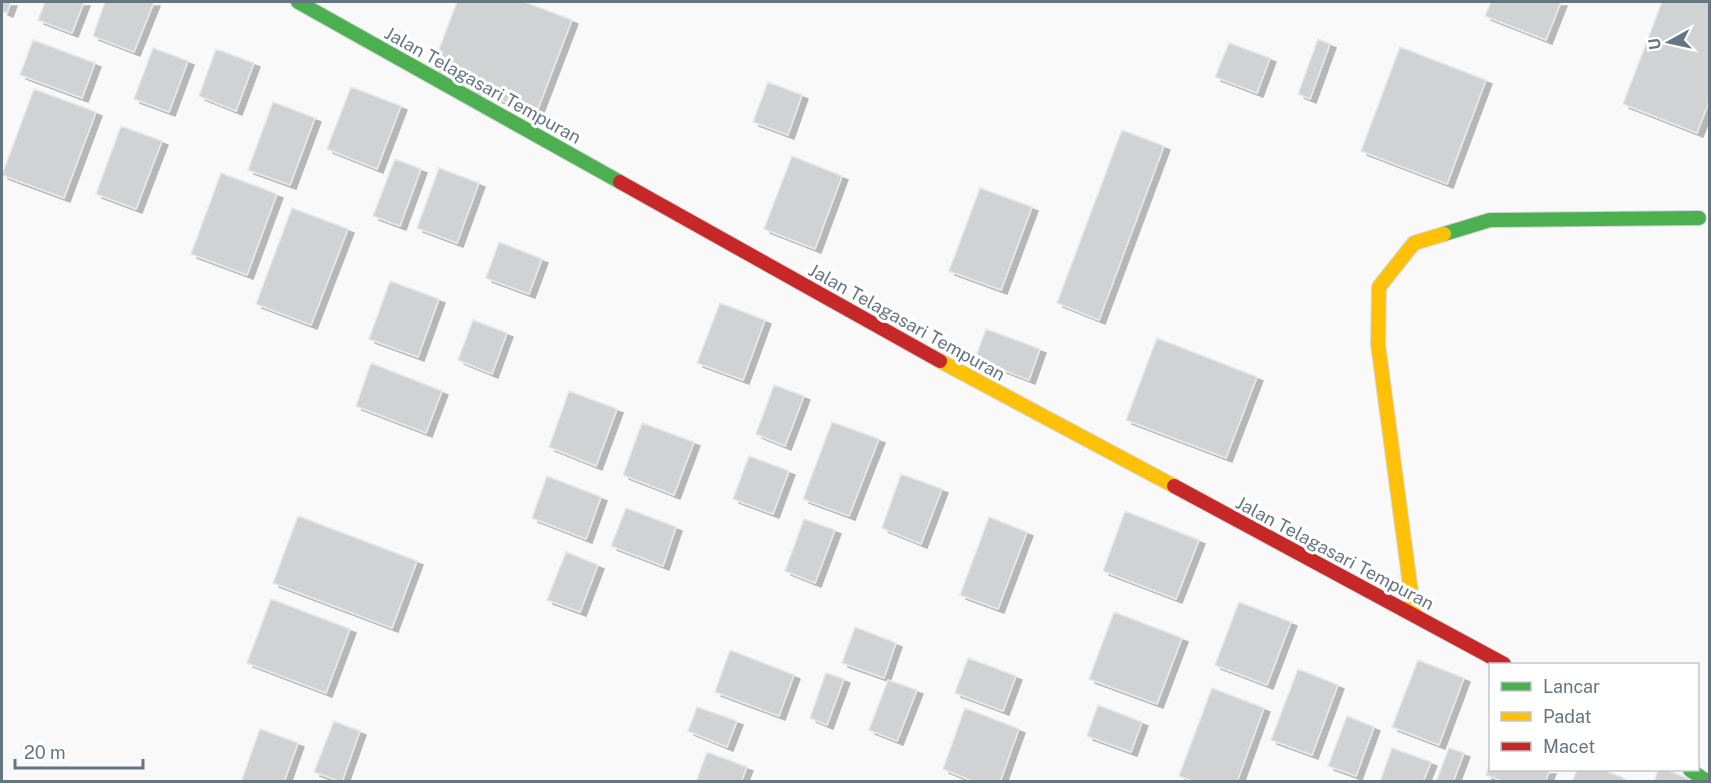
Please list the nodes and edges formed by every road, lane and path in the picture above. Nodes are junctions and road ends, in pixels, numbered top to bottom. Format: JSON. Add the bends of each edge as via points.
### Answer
{"nodes":[{"id":1,"x":298,"y":2,"type":"edge"},
{"id":2,"x":1699,"y":218,"type":"dead end"},
{"id":3,"x":1414,"y":615,"type":"junction"},
{"id":4,"x":1502,"y":663,"type":"edge"},
{"id":5,"x":1692,"y":771,"type":"edge"},
{"id":6,"x":1708,"y":782,"type":"edge"}],
"edges":[{"from":1,"to":3,"type":"street","name":"Jalan Telagasari Tempuran","via":[[916,348]]},
{"from":2,"to":3,"type":"street","via":[[1490,220],[1414,243],[1379,288],[1378,344]]},
{"from":3,"to":4,"type":"street","name":"Jalan Telagasari Tempuran"},
{"from":5,"to":6,"type":"street"}]}
